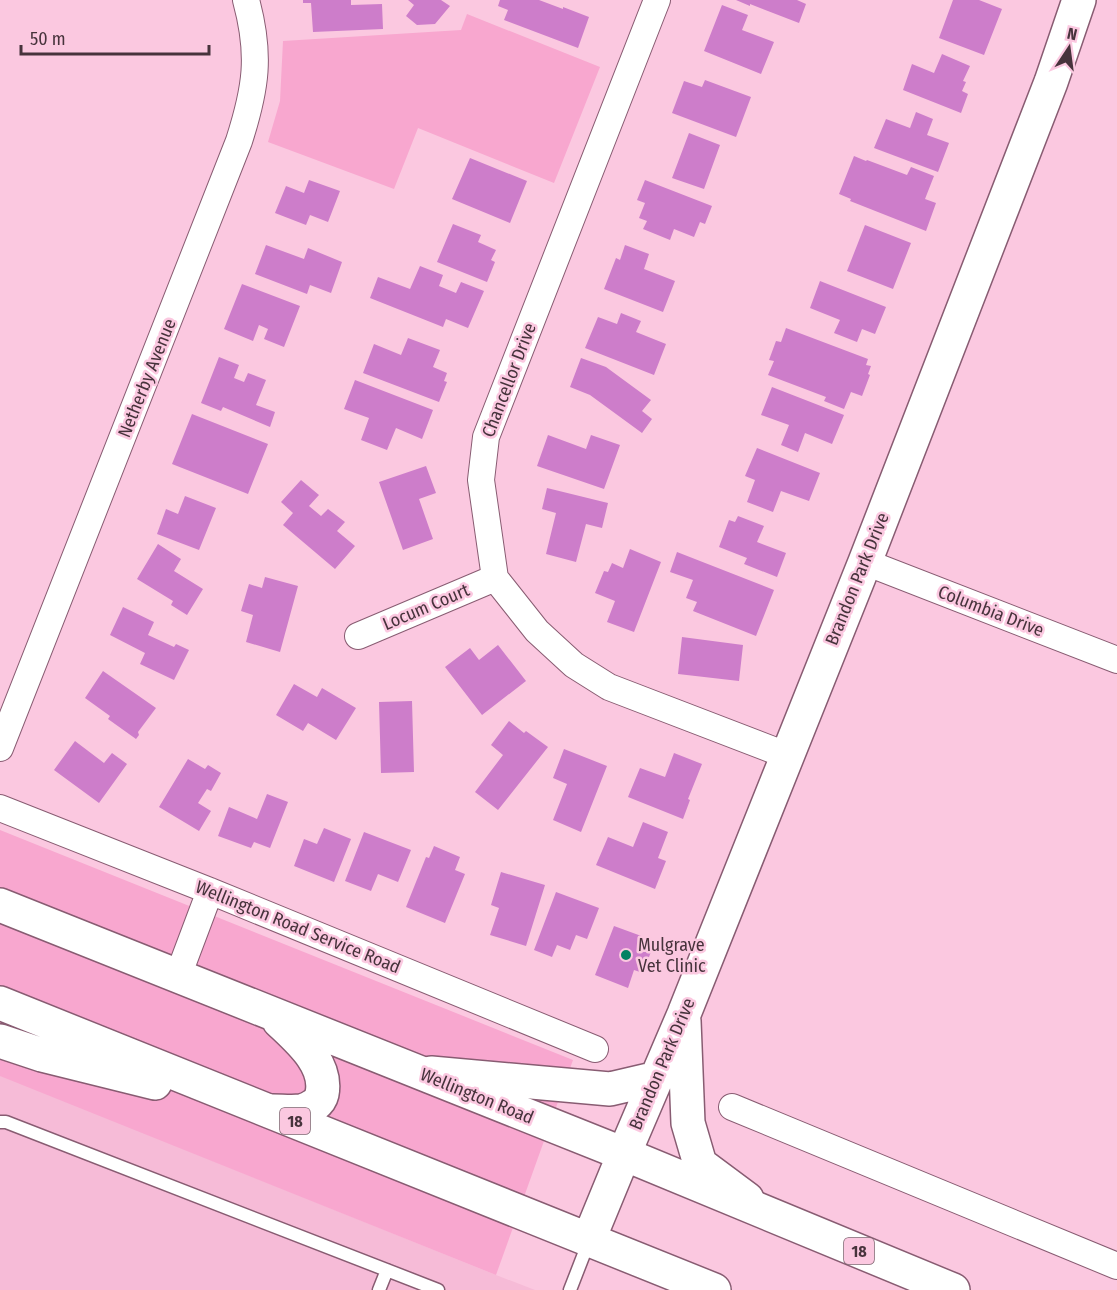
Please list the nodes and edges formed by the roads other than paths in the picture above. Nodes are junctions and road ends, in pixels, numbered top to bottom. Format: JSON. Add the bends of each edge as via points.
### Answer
{"nodes":[{"id":1,"x":246,"y":0,"type":"edge"},
{"id":2,"x":657,"y":0,"type":"edge"},
{"id":3,"x":1079,"y":0,"type":"edge"},
{"id":4,"x":865,"y":562,"type":"junction"},
{"id":5,"x":495,"y":578,"type":"junction"},
{"id":6,"x":358,"y":636,"type":"dead end"},
{"id":7,"x":1117,"y":660,"type":"edge"},
{"id":8,"x":0,"y":748,"type":"edge"},
{"id":9,"x":786,"y":755,"type":"junction"},
{"id":10,"x":0,"y":808,"type":"edge"},
{"id":11,"x":210,"y":891,"type":"junction"},
{"id":12,"x":0,"y":905,"type":"edge"},
{"id":13,"x":178,"y":976,"type":"junction"},
{"id":14,"x":0,"y":1003,"type":"edge"},
{"id":15,"x":271,"y":1013,"type":"junction"},
{"id":16,"x":684,"y":1014,"type":"junction"},
{"id":17,"x":0,"y":1041,"type":"edge"},
{"id":18,"x":595,"y":1049,"type":"dead end"},
{"id":19,"x":418,"y":1072,"type":"junction"},
{"id":20,"x":657,"y":1078,"type":"junction"},
{"id":21,"x":732,"y":1107,"type":"dead end"},
{"id":22,"x":271,"y":1111,"type":"junction"},
{"id":23,"x":0,"y":1122,"type":"edge"},
{"id":24,"x":624,"y":1154,"type":"junction"},
{"id":25,"x":765,"y":1213,"type":"junction"},
{"id":26,"x":589,"y":1239,"type":"junction"},
{"id":27,"x":1117,"y":1266,"type":"edge"},
{"id":28,"x":387,"y":1270,"type":"junction"},
{"id":29,"x":379,"y":1290,"type":"edge"},
{"id":30,"x":438,"y":1290,"type":"edge"},
{"id":31,"x":570,"y":1290,"type":"edge"},
{"id":32,"x":714,"y":1290,"type":"edge"},
{"id":33,"x":953,"y":1290,"type":"edge"}],
"edges":[{"from":1,"to":8,"type":"street","name":"Netherby Avenue","via":[[255,51],[250,108]]},
{"from":2,"to":5,"type":"street","name":"Chancellor Drive","via":[[486,437],[481,480]]},
{"from":3,"to":4,"type":"main road","name":"Brandon Park Drive","via":[[1051,82]]},
{"from":4,"to":7,"type":"street","name":"Columbia Drive"},
{"from":4,"to":9,"type":"main road","name":"Brandon Park Drive"},
{"from":5,"to":6,"type":"street","name":"Locum Court"},
{"from":5,"to":9,"type":"street","via":[[537,631],[574,665],[609,687]]},
{"from":9,"to":16,"type":"main road","name":"Brandon Park Drive"},
{"from":10,"to":11,"type":"street","name":"Wellington Road Service Road"},
{"from":11,"to":13,"type":"street"},
{"from":11,"to":18,"type":"street","name":"Wellington Road Service Road"},
{"from":12,"to":13,"type":"main road","name":"Wellington Road","number":"18"},
{"from":13,"to":15,"type":"main road","name":"Wellington Road","number":"18"},
{"from":14,"to":22,"type":"main road","number":"18"},
{"from":15,"to":19,"type":"main road","name":"Wellington Road","number":"18"},
{"from":15,"to":22,"type":"main road","via":[[308,1050],[321,1071],[323,1086],[321,1099],[315,1105],[302,1111]]},
{"from":16,"to":20,"type":"main road","name":"Brandon Park Drive"},
{"from":16,"to":25,"type":"main road","via":[[688,1123],[700,1164]]},
{"from":17,"to":22,"type":"main road","via":[[42,1055]]},
{"from":19,"to":20,"type":"main road","via":[[610,1089]]},
{"from":19,"to":24,"type":"main road","name":"Wellington Road","number":"18"},
{"from":20,"to":24,"type":"main road","name":"Brandon Park Drive"},
{"from":21,"to":27,"type":"street"},
{"from":22,"to":26,"type":"main road","number":"18"},
{"from":23,"to":28,"type":"lane"},
{"from":24,"to":25,"type":"main road","name":"Wellington Road","number":"18"},
{"from":24,"to":26,"type":"main road","name":"Brandon Park Drive"},
{"from":25,"to":33,"type":"main road","name":"Wellington Road","number":"18"},
{"from":26,"to":31,"type":"lane"},
{"from":26,"to":32,"type":"main road","number":"18"},
{"from":28,"to":29,"type":"lane"},
{"from":28,"to":30,"type":"lane"}]}
